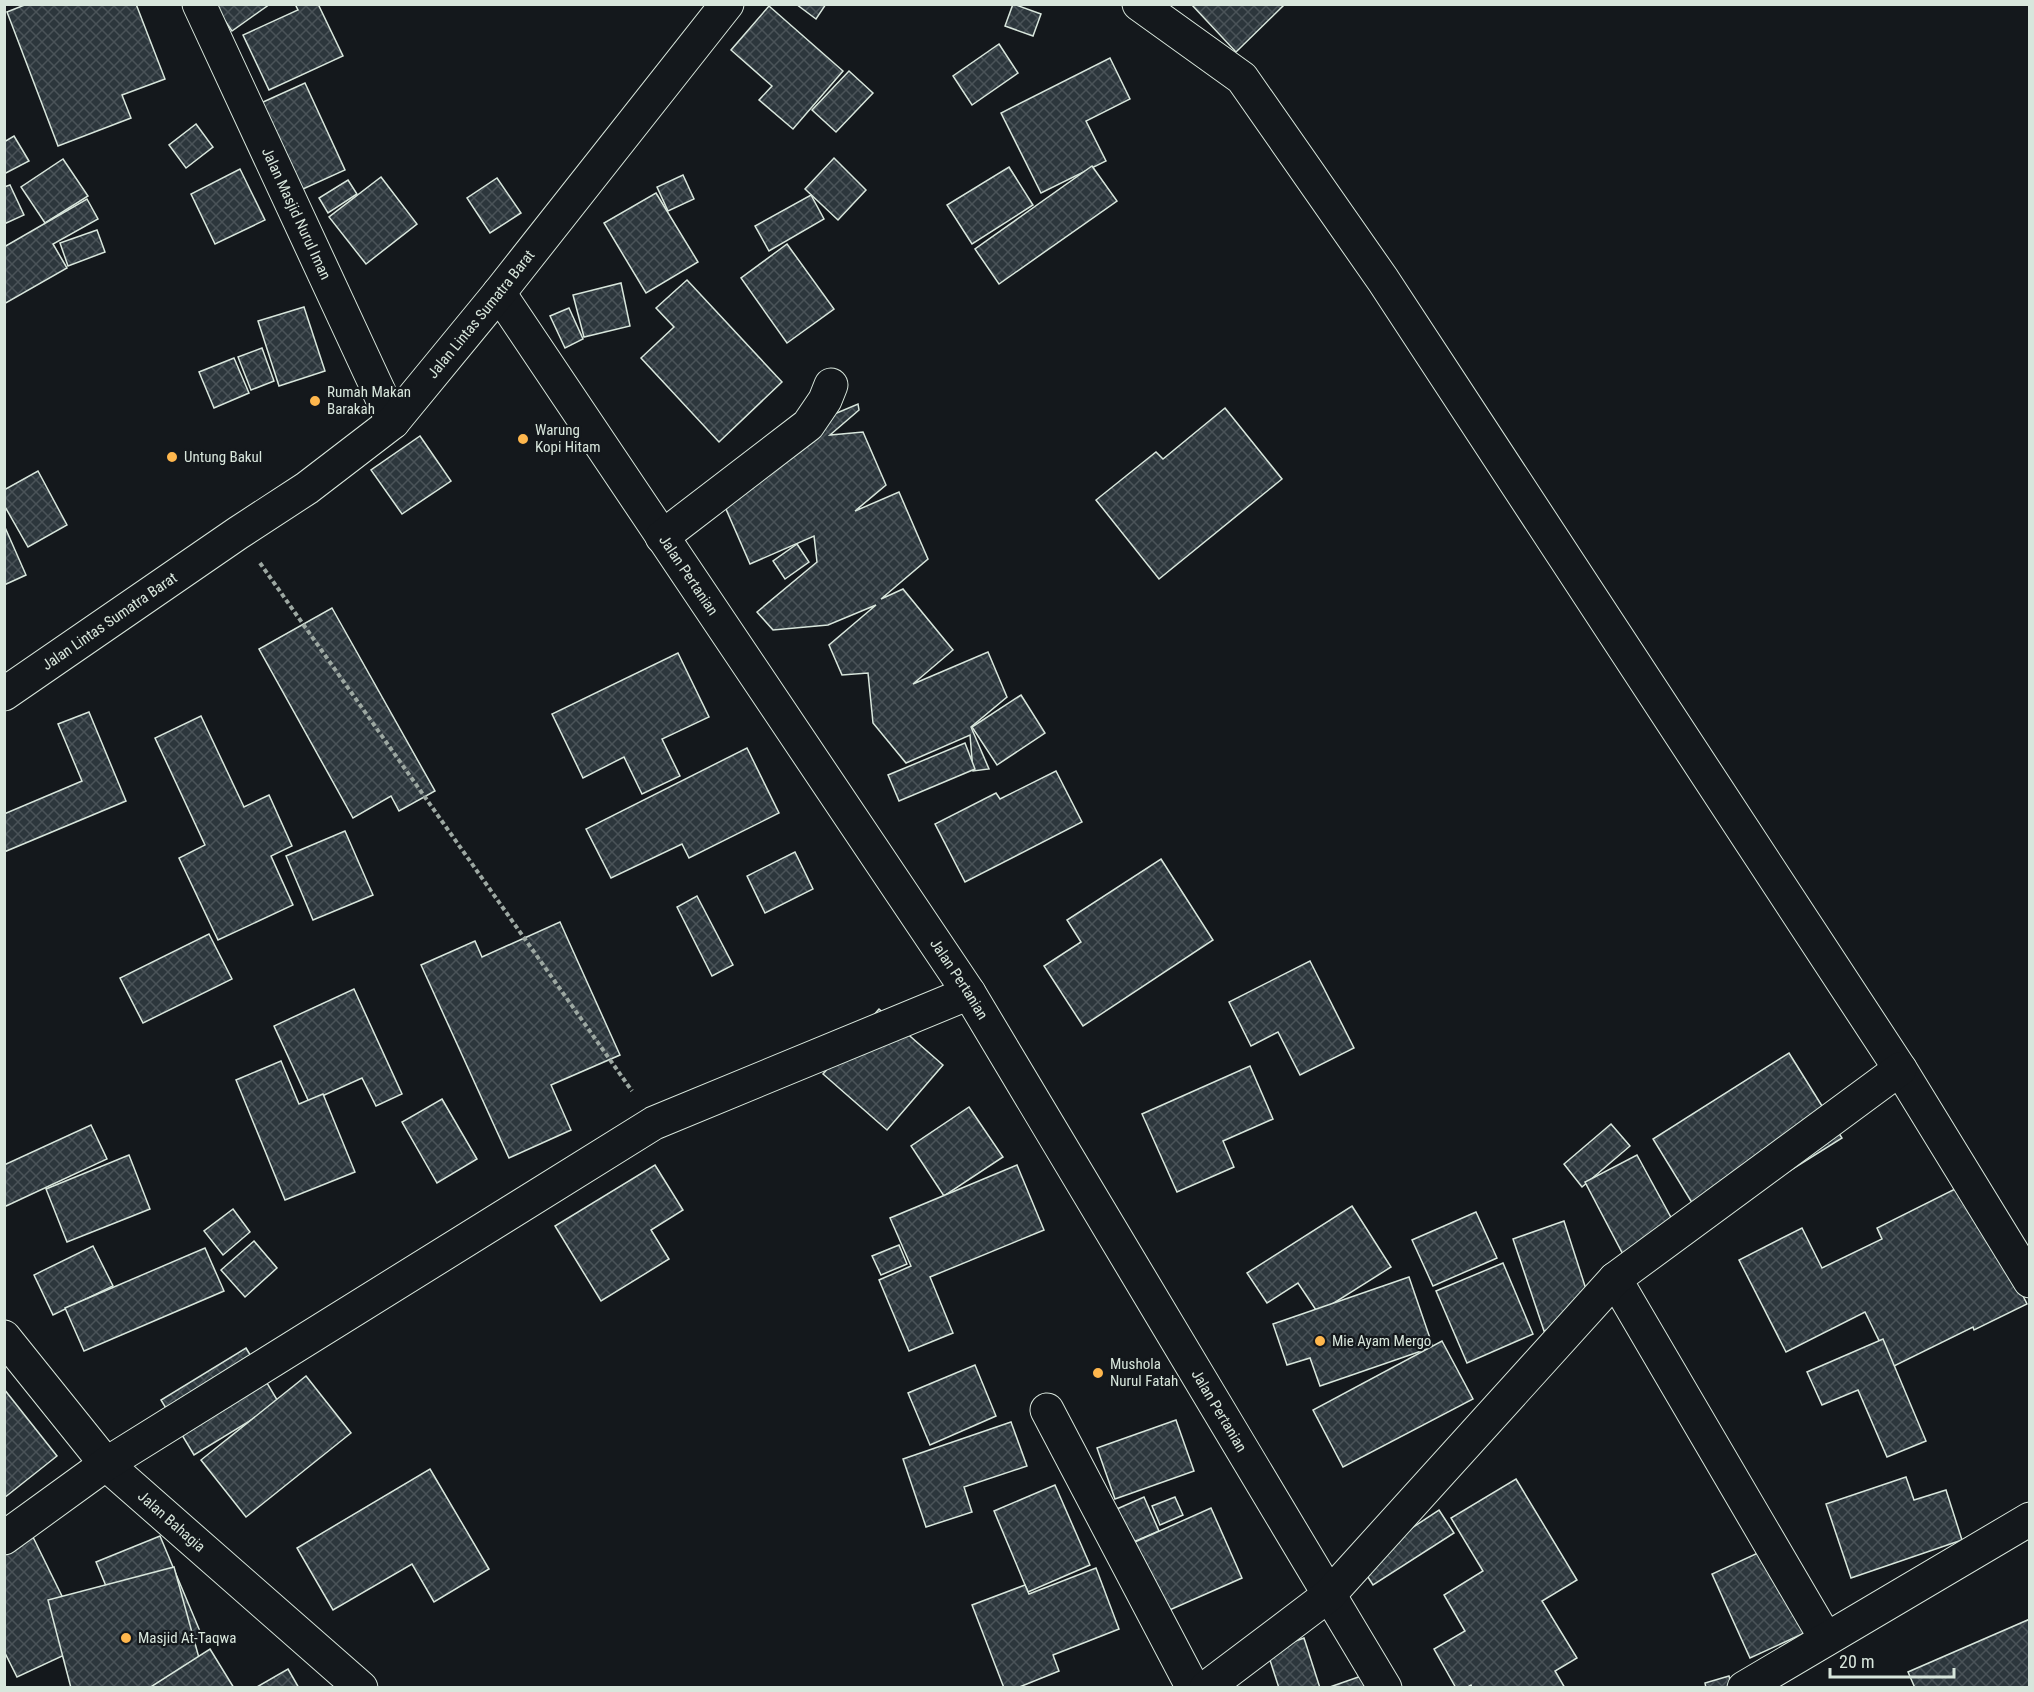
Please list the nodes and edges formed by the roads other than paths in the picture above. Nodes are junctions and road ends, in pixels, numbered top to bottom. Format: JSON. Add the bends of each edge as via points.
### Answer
{"nodes":[{"id":1,"x":199,"y":4,"type":"edge"},
{"id":2,"x":727,"y":4,"type":"edge"},
{"id":3,"x":1139,"y":4,"type":"edge"},
{"id":4,"x":498,"y":293,"type":"junction"},
{"id":5,"x":831,"y":385,"type":"dead end"},
{"id":6,"x":393,"y":422,"type":"junction"},
{"id":7,"x":662,"y":537,"type":"junction"},
{"id":8,"x":4,"y":694,"type":"edge"},
{"id":9,"x":969,"y":993,"type":"junction"},
{"id":10,"x":1900,"y":1068,"type":"junction"},
{"id":11,"x":1615,"y":1279,"type":"junction"},
{"id":12,"x":2030,"y":1281,"type":"edge"},
{"id":13,"x":4,"y":1337,"type":"edge"},
{"id":14,"x":1047,"y":1410,"type":"dead end"},
{"id":15,"x":106,"y":1464,"type":"junction"},
{"id":16,"x":2030,"y":1519,"type":"edge"},
{"id":17,"x":4,"y":1538,"type":"edge"},
{"id":18,"x":1329,"y":1595,"type":"junction"},
{"id":19,"x":1826,"y":1639,"type":"junction"},
{"id":20,"x":361,"y":1688,"type":"edge"},
{"id":21,"x":1193,"y":1688,"type":"edge"},
{"id":22,"x":1206,"y":1688,"type":"edge"},
{"id":23,"x":1385,"y":1688,"type":"edge"},
{"id":24,"x":1744,"y":1688,"type":"edge"}],
"edges":[{"from":1,"to":6,"type":"main road","name":"Jalan Masjid Nurul Iman"},
{"from":2,"to":4,"type":"main road","name":"Jalan Lintas Sumatra Barat"},
{"from":3,"to":10,"type":"main road","via":[[1242,78],[1383,280]]},
{"from":4,"to":6,"type":"main road","name":"Jalan Lintas Sumatra Barat"},
{"from":4,"to":7,"type":"main road","name":"Jalan Pertanian"},
{"from":5,"to":7,"type":"main road","via":[[808,425]]},
{"from":6,"to":8,"type":"main road","name":"Jalan Lintas Sumatra Barat","via":[[307,488]]},
{"from":7,"to":9,"type":"main road","name":"Jalan Pertanian"},
{"from":9,"to":15,"type":"main road","via":[[654,1123]]},
{"from":9,"to":18,"type":"main road","name":"Jalan Pertanian"},
{"from":10,"to":11,"type":"main road"},
{"from":10,"to":12,"type":"main road"},
{"from":11,"to":18,"type":"main road"},
{"from":11,"to":19,"type":"main road"},
{"from":13,"to":15,"type":"main road","name":"Jalan Bahagia"},
{"from":14,"to":21,"type":"main road"},
{"from":15,"to":17,"type":"main road"},
{"from":15,"to":20,"type":"main road","name":"Jalan Bahagia"},
{"from":16,"to":19,"type":"main road"},
{"from":18,"to":22,"type":"main road"},
{"from":18,"to":23,"type":"main road","name":"Jalan Pertanian"},
{"from":19,"to":24,"type":"main road"}]}
